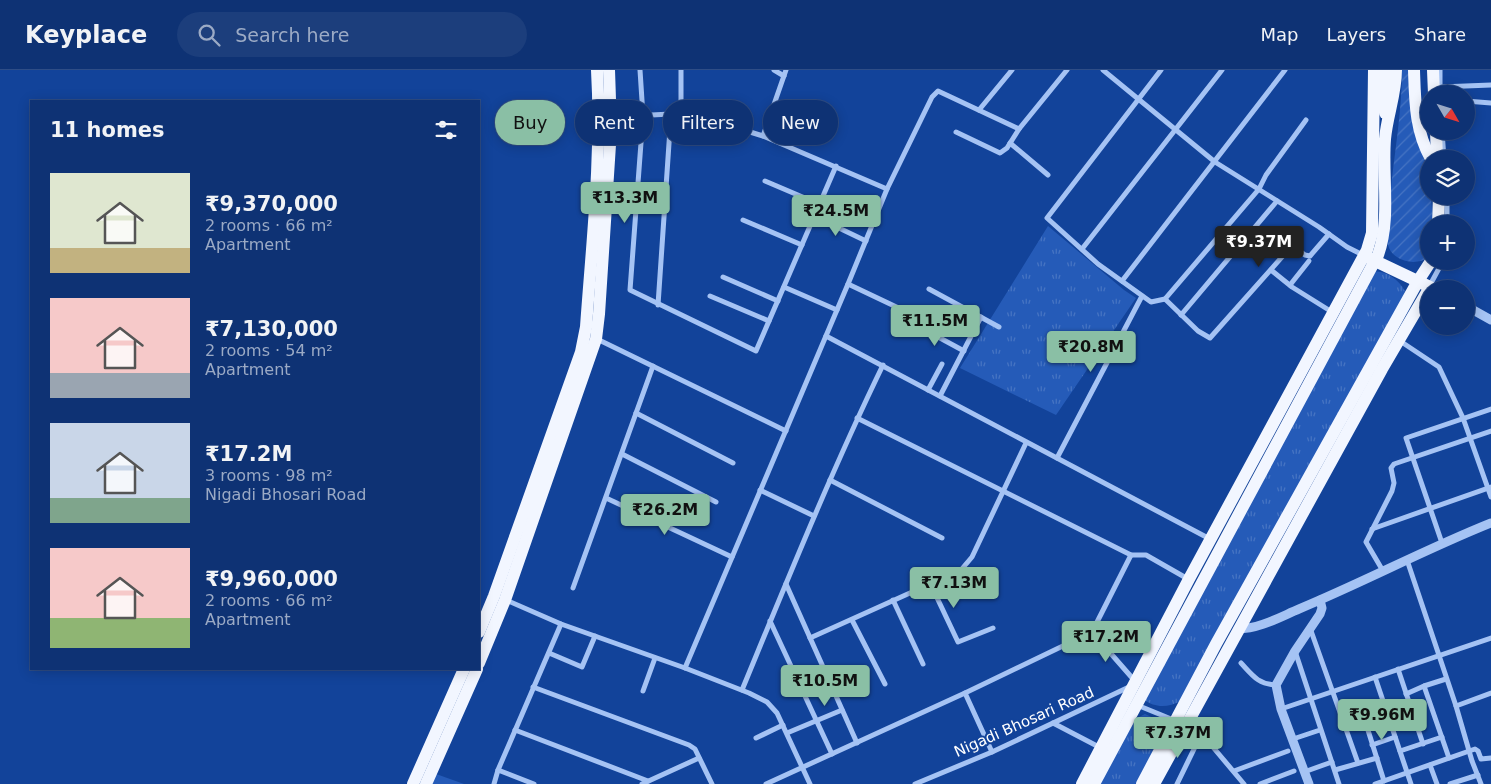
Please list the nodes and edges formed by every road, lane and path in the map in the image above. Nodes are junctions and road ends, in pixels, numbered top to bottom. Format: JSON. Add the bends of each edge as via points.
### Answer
{"nodes":[{"id":1,"x":597,"y":70,"type":"edge"},
{"id":2,"x":609,"y":70,"type":"edge"},
{"id":3,"x":640,"y":70,"type":"edge"},
{"id":4,"x":681,"y":70,"type":"edge"},
{"id":5,"x":774,"y":70,"type":"edge"},
{"id":6,"x":786,"y":70,"type":"edge"},
{"id":7,"x":1012,"y":70,"type":"edge"},
{"id":8,"x":1067,"y":70,"type":"edge"},
{"id":9,"x":1103,"y":70,"type":"edge"},
{"id":10,"x":1161,"y":70,"type":"edge"},
{"id":11,"x":1222,"y":70,"type":"edge"},
{"id":12,"x":1285,"y":70,"type":"edge"},
{"id":13,"x":1374,"y":70,"type":"edge"},
{"id":14,"x":1385,"y":70,"type":"edge"},
{"id":15,"x":1396,"y":70,"type":"edge"},
{"id":16,"x":1414,"y":70,"type":"edge"},
{"id":17,"x":1433,"y":70,"type":"edge"},
{"id":18,"x":1440,"y":70,"type":"edge"},
{"id":19,"x":784,"y":76,"type":"junction"},
{"id":20,"x":1436,"y":85,"type":"edge"},
{"id":21,"x":1438,"y":85,"type":"edge"},
{"id":22,"x":1491,"y":85,"type":"edge"},
{"id":23,"x":1475,"y":86,"type":"edge"},
{"id":24,"x":1138,"y":99,"type":"junction"},
{"id":25,"x":602,"y":100,"type":"edge"},
{"id":26,"x":606,"y":100,"type":"edge"},
{"id":27,"x":642,"y":100,"type":"edge"},
{"id":28,"x":681,"y":100,"type":"edge"},
{"id":29,"x":776,"y":100,"type":"edge"},
{"id":30,"x":1475,"y":102,"type":"edge"},
{"id":31,"x":1491,"y":103,"type":"edge"},
{"id":32,"x":979,"y":110,"type":"junction"},
{"id":33,"x":1306,"y":120,"type":"dead end"},
{"id":34,"x":1019,"y":129,"type":"junction"},
{"id":35,"x":1175,"y":130,"type":"junction"},
{"id":36,"x":956,"y":132,"type":"dead end"},
{"id":37,"x":753,"y":133,"type":"edge"},
{"id":38,"x":763,"y":136,"type":"edge"},
{"id":39,"x":1386,"y":138,"type":"junction"},
{"id":40,"x":1010,"y":143,"type":"junction"},
{"id":41,"x":600,"y":145,"type":"edge"},
{"id":42,"x":641,"y":145,"type":"edge"},
{"id":43,"x":669,"y":145,"type":"edge"},
{"id":44,"x":785,"y":145,"type":"edge"},
{"id":45,"x":1426,"y":150,"type":"edge"},
{"id":46,"x":1215,"y":162,"type":"junction"},
{"id":47,"x":836,"y":166,"type":"junction"},
{"id":48,"x":1048,"y":175,"type":"dead end"},
{"id":49,"x":765,"y":181,"type":"dead end"},
{"id":50,"x":887,"y":189,"type":"junction"},
{"id":51,"x":1260,"y":189,"type":"junction"},
{"id":52,"x":1277,"y":201,"type":"junction"},
{"id":53,"x":819,"y":204,"type":"junction"},
{"id":54,"x":814,"y":216,"type":"junction"},
{"id":55,"x":743,"y":220,"type":"dead end"},
{"id":56,"x":1329,"y":234,"type":"junction"},
{"id":57,"x":866,"y":241,"type":"junction"},
{"id":58,"x":802,"y":245,"type":"junction"},
{"id":59,"x":1082,"y":250,"type":"junction"},
{"id":60,"x":1370,"y":258,"type":"junction"},
{"id":61,"x":1309,"y":261,"type":"dead end"},
{"id":62,"x":1271,"y":270,"type":"junction"},
{"id":63,"x":1425,"y":270,"type":"edge"},
{"id":64,"x":724,"y":277,"type":"dead end"},
{"id":65,"x":1122,"y":281,"type":"junction"},
{"id":66,"x":1418,"y":281,"type":"junction"},
{"id":67,"x":848,"y":284,"type":"junction"},
{"id":68,"x":1290,"y":285,"type":"junction"},
{"id":69,"x":784,"y":287,"type":"junction"},
{"id":70,"x":929,"y":289,"type":"dead end"},
{"id":71,"x":710,"y":296,"type":"dead end"},
{"id":72,"x":1142,"y":296,"type":"junction"},
{"id":73,"x":1165,"y":299,"type":"junction"},
{"id":74,"x":778,"y":301,"type":"junction"},
{"id":75,"x":658,"y":305,"type":"junction"},
{"id":76,"x":1420,"y":307,"type":"edge"},
{"id":77,"x":837,"y":310,"type":"junction"},
{"id":78,"x":1475,"y":310,"type":"edge"},
{"id":79,"x":907,"y":312,"type":"dead end"},
{"id":80,"x":1332,"y":312,"type":"junction"},
{"id":81,"x":1181,"y":316,"type":"junction"},
{"id":82,"x":1490,"y":316,"type":"edge"},
{"id":83,"x":981,"y":317,"type":"junction"},
{"id":84,"x":769,"y":321,"type":"junction"},
{"id":85,"x":916,"y":325,"type":"dead end"},
{"id":86,"x":999,"y":327,"type":"dead end"},
{"id":87,"x":826,"y":336,"type":"junction"},
{"id":88,"x":590,"y":338,"type":"junction"},
{"id":89,"x":1399,"y":341,"type":"junction"},
{"id":90,"x":964,"y":351,"type":"junction"},
{"id":91,"x":942,"y":364,"type":"dead end"},
{"id":92,"x":883,"y":365,"type":"junction"},
{"id":93,"x":653,"y":366,"type":"junction"},
{"id":94,"x":928,"y":390,"type":"junction"},
{"id":95,"x":940,"y":396,"type":"junction"},
{"id":96,"x":1491,"y":409,"type":"edge"},
{"id":97,"x":636,"y":413,"type":"junction"},
{"id":98,"x":857,"y":418,"type":"junction"},
{"id":99,"x":1463,"y":418,"type":"junction"},
{"id":100,"x":786,"y":431,"type":"junction"},
{"id":101,"x":1491,"y":431,"type":"edge"},
{"id":102,"x":1470,"y":438,"type":"junction"},
{"id":103,"x":1026,"y":443,"type":"junction"},
{"id":104,"x":622,"y":454,"type":"junction"},
{"id":105,"x":1057,"y":458,"type":"junction"},
{"id":106,"x":1413,"y":458,"type":"junction"},
{"id":107,"x":733,"y":463,"type":"dead end"},
{"id":108,"x":830,"y":480,"type":"junction"},
{"id":109,"x":1489,"y":487,"type":"edge"},
{"id":110,"x":760,"y":490,"type":"junction"},
{"id":111,"x":1004,"y":490,"type":"junction"},
{"id":112,"x":1491,"y":497,"type":"edge"},
{"id":113,"x":606,"y":498,"type":"junction"},
{"id":114,"x":716,"y":502,"type":"dead end"},
{"id":115,"x":1430,"y":508,"type":"junction"},
{"id":116,"x":814,"y":516,"type":"junction"},
{"id":117,"x":1491,"y":523,"type":"edge"},
{"id":118,"x":1372,"y":530,"type":"junction"},
{"id":119,"x":942,"y":538,"type":"dead end"},
{"id":120,"x":1211,"y":540,"type":"junction"},
{"id":121,"x":1442,"y":543,"type":"junction"},
{"id":122,"x":1131,"y":555,"type":"junction"},
{"id":123,"x":732,"y":556,"type":"junction"},
{"id":124,"x":1407,"y":560,"type":"junction"},
{"id":125,"x":1383,"y":571,"type":"junction"},
{"id":126,"x":1189,"y":579,"type":"junction"},
{"id":127,"x":786,"y":584,"type":"junction"},
{"id":128,"x":931,"y":585,"type":"junction"},
{"id":129,"x":573,"y":588,"type":"dead end"},
{"id":130,"x":499,"y":598,"type":"junction"},
{"id":131,"x":893,"y":600,"type":"junction"},
{"id":132,"x":1320,"y":600,"type":"junction"},
{"id":133,"x":852,"y":620,"type":"junction"},
{"id":134,"x":770,"y":621,"type":"junction"},
{"id":135,"x":561,"y":624,"type":"junction"},
{"id":136,"x":993,"y":628,"type":"dead end"},
{"id":137,"x":1310,"y":628,"type":"junction"},
{"id":138,"x":1238,"y":629,"type":"junction"},
{"id":139,"x":480,"y":630,"type":"edge"},
{"id":140,"x":1092,"y":632,"type":"junction"},
{"id":141,"x":595,"y":636,"type":"junction"},
{"id":142,"x":810,"y":638,"type":"junction"},
{"id":143,"x":1491,"y":638,"type":"edge"},
{"id":144,"x":1295,"y":651,"type":"junction"},
{"id":145,"x":549,"y":653,"type":"junction"},
{"id":146,"x":1438,"y":655,"type":"junction"},
{"id":147,"x":655,"y":658,"type":"junction"},
{"id":148,"x":480,"y":660,"type":"edge"},
{"id":149,"x":1241,"y":663,"type":"dead end"},
{"id":150,"x":923,"y":664,"type":"dead end"},
{"id":151,"x":685,"y":668,"type":"junction"},
{"id":152,"x":1398,"y":669,"type":"junction"},
{"id":153,"x":464,"y":670,"type":"edge"},
{"id":154,"x":476,"y":670,"type":"edge"},
{"id":155,"x":1375,"y":676,"type":"junction"},
{"id":156,"x":1446,"y":679,"type":"junction"},
{"id":157,"x":885,"y":684,"type":"dead end"},
{"id":158,"x":1276,"y":685,"type":"junction"},
{"id":159,"x":1137,"y":686,"type":"junction"},
{"id":160,"x":1424,"y":686,"type":"junction"},
{"id":161,"x":533,"y":688,"type":"junction"},
{"id":162,"x":742,"y":690,"type":"junction"},
{"id":163,"x":1333,"y":691,"type":"junction"},
{"id":164,"x":643,"y":692,"type":"dead end"},
{"id":165,"x":965,"y":693,"type":"junction"},
{"id":166,"x":1491,"y":693,"type":"edge"},
{"id":167,"x":1406,"y":694,"type":"junction"},
{"id":168,"x":1310,"y":698,"type":"junction"},
{"id":169,"x":1383,"y":700,"type":"junction"},
{"id":170,"x":1131,"y":702,"type":"junction"},
{"id":171,"x":1456,"y":706,"type":"junction"},
{"id":172,"x":1360,"y":708,"type":"junction"},
{"id":173,"x":1281,"y":709,"type":"junction"},
{"id":174,"x":842,"y":710,"type":"junction"},
{"id":175,"x":1341,"y":714,"type":"junction"},
{"id":176,"x":816,"y":722,"type":"junction"},
{"id":177,"x":1053,"y":723,"type":"junction"},
{"id":178,"x":1180,"y":723,"type":"junction"},
{"id":179,"x":783,"y":725,"type":"junction"},
{"id":180,"x":515,"y":730,"type":"junction"},
{"id":181,"x":1320,"y":730,"type":"junction"},
{"id":182,"x":787,"y":733,"type":"junction"},
{"id":183,"x":1395,"y":737,"type":"junction"},
{"id":184,"x":1442,"y":737,"type":"junction"},
{"id":185,"x":756,"y":738,"type":"dead end"},
{"id":186,"x":1195,"y":739,"type":"junction"},
{"id":187,"x":1293,"y":739,"type":"junction"},
{"id":188,"x":856,"y":743,"type":"junction"},
{"id":189,"x":1372,"y":744,"type":"junction"},
{"id":190,"x":1423,"y":744,"type":"junction"},
{"id":191,"x":1101,"y":748,"type":"junction"},
{"id":192,"x":1288,"y":751,"type":"dead end"},
{"id":193,"x":1400,"y":751,"type":"junction"},
{"id":194,"x":1470,"y":751,"type":"junction"},
{"id":195,"x":992,"y":752,"type":"junction"},
{"id":196,"x":832,"y":754,"type":"junction"},
{"id":197,"x":699,"y":758,"type":"junction"},
{"id":198,"x":1377,"y":758,"type":"junction"},
{"id":199,"x":1449,"y":758,"type":"junction"},
{"id":200,"x":1491,"y":758,"type":"edge"},
{"id":201,"x":1332,"y":762,"type":"junction"},
{"id":202,"x":1358,"y":763,"type":"junction"},
{"id":203,"x":1430,"y":765,"type":"junction"},
{"id":204,"x":803,"y":768,"type":"junction"},
{"id":205,"x":498,"y":770,"type":"junction"},
{"id":206,"x":1334,"y":770,"type":"junction"},
{"id":207,"x":1234,"y":771,"type":"junction"},
{"id":208,"x":1294,"y":771,"type":"dead end"},
{"id":209,"x":1304,"y":772,"type":"junction"},
{"id":210,"x":1407,"y":773,"type":"junction"},
{"id":211,"x":1478,"y":774,"type":"junction"},
{"id":212,"x":1384,"y":781,"type":"junction"},
{"id":213,"x":923,"y":782,"type":"edge"},
{"id":214,"x":645,"y":783,"type":"edge"},
{"id":215,"x":413,"y":784,"type":"edge"},
{"id":216,"x":426,"y":784,"type":"edge"},
{"id":217,"x":494,"y":784,"type":"edge"},
{"id":218,"x":534,"y":784,"type":"edge"},
{"id":219,"x":712,"y":784,"type":"edge"},
{"id":220,"x":766,"y":784,"type":"edge"},
{"id":221,"x":810,"y":784,"type":"edge"},
{"id":222,"x":915,"y":784,"type":"edge"},
{"id":223,"x":1082,"y":784,"type":"edge"},
{"id":224,"x":1094,"y":784,"type":"edge"},
{"id":225,"x":1142,"y":784,"type":"edge"},
{"id":226,"x":1154,"y":784,"type":"edge"},
{"id":227,"x":1177,"y":784,"type":"edge"},
{"id":228,"x":1244,"y":784,"type":"edge"},
{"id":229,"x":1260,"y":784,"type":"edge"},
{"id":230,"x":1309,"y":784,"type":"edge"},
{"id":231,"x":1339,"y":784,"type":"edge"},
{"id":232,"x":1375,"y":784,"type":"edge"},
{"id":233,"x":1411,"y":784,"type":"edge"},
{"id":234,"x":1437,"y":784,"type":"edge"},
{"id":235,"x":1450,"y":784,"type":"edge"},
{"id":236,"x":1481,"y":784,"type":"edge"}],
"edges":[{"from":1,"to":25,"type":"main road"},
{"from":2,"to":26,"type":"main road"},
{"from":3,"to":27,"type":"street"},
{"from":4,"to":28,"type":"street"},
{"from":5,"to":19,"type":"street"},
{"from":6,"to":19,"type":"street"},
{"from":7,"to":32,"type":"street"},
{"from":8,"to":34,"type":"street"},
{"from":9,"to":24,"type":"street"},
{"from":10,"to":24,"type":"street"},
{"from":11,"to":35,"type":"street"},
{"from":12,"to":46,"type":"street"},
{"from":13,"to":60,"type":"main road"},
{"from":14,"to":39,"type":"main road"},
{"from":15,"to":39,"type":"main road"},
{"from":16,"to":45,"type":"main road","via":[[1418,128]]},
{"from":17,"to":20,"type":"main road"},
{"from":18,"to":21,"type":"street"},
{"from":19,"to":29,"type":"street"},
{"from":22,"to":23,"type":"street"},
{"from":24,"to":35,"type":"street"},
{"from":24,"to":59,"type":"street","via":[[1047,218]]},
{"from":30,"to":31,"type":"street"},
{"from":32,"to":34,"type":"street"},
{"from":32,"to":50,"type":"street","via":[[938,91],[932,96]]},
{"from":33,"to":51,"type":"street","via":[[1266,175]]},
{"from":34,"to":40,"type":"street"},
{"from":35,"to":46,"type":"street"},
{"from":35,"to":59,"type":"street"},
{"from":36,"to":40,"type":"street","via":[[1000,153]]},
{"from":37,"to":38,"type":"street"},
{"from":39,"to":60,"type":"main road","via":[[1384,234]]},
{"from":40,"to":48,"type":"street"},
{"from":41,"to":88,"type":"main road"},
{"from":42,"to":75,"type":"street","via":[[630,290]]},
{"from":43,"to":75,"type":"street"},
{"from":44,"to":47,"type":"street"},
{"from":46,"to":51,"type":"street"},
{"from":46,"to":65,"type":"street"},
{"from":47,"to":50,"type":"street"},
{"from":47,"to":53,"type":"street"},
{"from":49,"to":53,"type":"street"},
{"from":50,"to":57,"type":"street"},
{"from":51,"to":52,"type":"street"},
{"from":51,"to":73,"type":"street"},
{"from":52,"to":56,"type":"street"},
{"from":52,"to":81,"type":"street"},
{"from":53,"to":54,"type":"street"},
{"from":54,"to":57,"type":"street"},
{"from":54,"to":58,"type":"street"},
{"from":55,"to":58,"type":"street"},
{"from":56,"to":60,"type":"street"},
{"from":56,"to":62,"type":"street","via":[[1310,256],[1292,247]]},
{"from":57,"to":67,"type":"street"},
{"from":58,"to":69,"type":"street"},
{"from":59,"to":65,"type":"street"},
{"from":60,"to":66,"type":"main road"},
{"from":60,"to":80,"type":"main road"},
{"from":60,"to":159,"type":"main road"},
{"from":61,"to":68,"type":"street"},
{"from":62,"to":68,"type":"street"},
{"from":62,"to":81,"type":"street","via":[[1210,338]]},
{"from":63,"to":66,"type":"main road"},
{"from":64,"to":74,"type":"street"},
{"from":65,"to":72,"type":"street"},
{"from":66,"to":178,"type":"main road"},
{"from":67,"to":77,"type":"street"},
{"from":67,"to":79,"type":"street"},
{"from":68,"to":80,"type":"street"},
{"from":69,"to":74,"type":"street"},
{"from":69,"to":77,"type":"street"},
{"from":70,"to":83,"type":"street"},
{"from":71,"to":84,"type":"street"},
{"from":72,"to":73,"type":"street","via":[[1151,302]]},
{"from":72,"to":105,"type":"street"},
{"from":73,"to":81,"type":"street"},
{"from":74,"to":84,"type":"street"},
{"from":75,"to":84,"type":"street","via":[[756,351]]},
{"from":76,"to":89,"type":"main road"},
{"from":77,"to":87,"type":"street"},
{"from":78,"to":82,"type":"street"},
{"from":80,"to":120,"type":"main road"},
{"from":83,"to":86,"type":"street"},
{"from":83,"to":90,"type":"street"},
{"from":85,"to":90,"type":"street"},
{"from":87,"to":92,"type":"street"},
{"from":87,"to":100,"type":"street"},
{"from":88,"to":93,"type":"street"},
{"from":88,"to":130,"type":"main road","via":[[580,352]]},
{"from":89,"to":99,"type":"street","via":[[1439,367]]},
{"from":89,"to":138,"type":"main road"},
{"from":90,"to":95,"type":"street"},
{"from":91,"to":94,"type":"street"},
{"from":92,"to":94,"type":"street"},
{"from":92,"to":98,"type":"street"},
{"from":93,"to":97,"type":"street"},
{"from":93,"to":100,"type":"street"},
{"from":94,"to":95,"type":"street"},
{"from":95,"to":103,"type":"street"},
{"from":96,"to":99,"type":"street"},
{"from":97,"to":104,"type":"street"},
{"from":97,"to":107,"type":"street"},
{"from":98,"to":108,"type":"street"},
{"from":98,"to":111,"type":"street"},
{"from":99,"to":102,"type":"street"},
{"from":99,"to":106,"type":"street","via":[[1406,438]]},
{"from":100,"to":110,"type":"street"},
{"from":101,"to":102,"type":"street"},
{"from":102,"to":106,"type":"street"},
{"from":102,"to":109,"type":"street"},
{"from":103,"to":105,"type":"street"},
{"from":103,"to":111,"type":"street"},
{"from":104,"to":113,"type":"street"},
{"from":104,"to":114,"type":"street"},
{"from":105,"to":120,"type":"street"},
{"from":106,"to":115,"type":"street"},
{"from":106,"to":118,"type":"street","via":[[1391,468],[1392,491]]},
{"from":108,"to":116,"type":"street"},
{"from":108,"to":119,"type":"street"},
{"from":109,"to":112,"type":"street"},
{"from":109,"to":115,"type":"street"},
{"from":110,"to":116,"type":"street"},
{"from":110,"to":123,"type":"street"},
{"from":111,"to":122,"type":"street"},
{"from":111,"to":128,"type":"street","via":[[967,564]]},
{"from":113,"to":123,"type":"street"},
{"from":113,"to":129,"type":"street"},
{"from":115,"to":118,"type":"street"},
{"from":115,"to":121,"type":"street"},
{"from":116,"to":127,"type":"street"},
{"from":117,"to":121,"type":"street"},
{"from":118,"to":125,"type":"street","via":[[1367,545]]},
{"from":120,"to":126,"type":"main road"},
{"from":121,"to":124,"type":"street"},
{"from":122,"to":126,"type":"street","via":[[1146,555]]},
{"from":122,"to":140,"type":"street"},
{"from":123,"to":151,"type":"street"},
{"from":124,"to":125,"type":"street"},
{"from":124,"to":146,"type":"street"},
{"from":125,"to":132,"type":"street"},
{"from":126,"to":159,"type":"main road"},
{"from":127,"to":134,"type":"street"},
{"from":127,"to":142,"type":"street"},
{"from":128,"to":131,"type":"street"},
{"from":128,"to":136,"type":"street","via":[[958,642]]},
{"from":130,"to":135,"type":"street"},
{"from":130,"to":139,"type":"main road"},
{"from":130,"to":148,"type":"main road"},
{"from":131,"to":133,"type":"street"},
{"from":131,"to":150,"type":"street"},
{"from":132,"to":137,"type":"street","via":[[1320,614]]},
{"from":132,"to":138,"type":"street","via":[[1260,626]]},
{"from":133,"to":142,"type":"street"},
{"from":133,"to":157,"type":"street"},
{"from":134,"to":162,"type":"street"},
{"from":134,"to":176,"type":"street"},
{"from":135,"to":141,"type":"street"},
{"from":135,"to":145,"type":"street"},
{"from":137,"to":144,"type":"street"},
{"from":137,"to":163,"type":"street"},
{"from":138,"to":178,"type":"main road"},
{"from":140,"to":159,"type":"street"},
{"from":140,"to":165,"type":"street"},
{"from":141,"to":145,"type":"street","via":[[582,667]]},
{"from":141,"to":147,"type":"street"},
{"from":142,"to":174,"type":"street"},
{"from":143,"to":146,"type":"street"},
{"from":144,"to":158,"type":"street"},
{"from":144,"to":168,"type":"street"},
{"from":145,"to":161,"type":"street"},
{"from":146,"to":152,"type":"street"},
{"from":146,"to":156,"type":"street"},
{"from":147,"to":151,"type":"street"},
{"from":147,"to":164,"type":"street"},
{"from":149,"to":158,"type":"street","via":[[1256,679]]},
{"from":151,"to":162,"type":"street"},
{"from":152,"to":155,"type":"street"},
{"from":152,"to":167,"type":"street"},
{"from":153,"to":215,"type":"main road"},
{"from":154,"to":216,"type":"main road"},
{"from":155,"to":163,"type":"street"},
{"from":155,"to":169,"type":"street"},
{"from":156,"to":160,"type":"street"},
{"from":156,"to":171,"type":"street"},
{"from":158,"to":173,"type":"street"},
{"from":159,"to":170,"type":"main road"},
{"from":159,"to":177,"type":"street","name":"Nigadi Bhosari Road"},
{"from":160,"to":167,"type":"street"},
{"from":160,"to":184,"type":"street"},
{"from":161,"to":180,"type":"street"},
{"from":161,"to":197,"type":"street","via":[[689,745]]},
{"from":162,"to":179,"type":"street","via":[[767,702]]},
{"from":163,"to":168,"type":"street"},
{"from":163,"to":175,"type":"street"},
{"from":165,"to":188,"type":"street"},
{"from":165,"to":195,"type":"street"},
{"from":166,"to":171,"type":"street"},
{"from":167,"to":190,"type":"street"},
{"from":168,"to":173,"type":"street"},
{"from":168,"to":181,"type":"street"},
{"from":169,"to":172,"type":"street"},
{"from":169,"to":183,"type":"street"},
{"from":170,"to":178,"type":"street"},
{"from":170,"to":191,"type":"main road"},
{"from":170,"to":224,"type":"main road"},
{"from":171,"to":194,"type":"street"},
{"from":172,"to":175,"type":"street"},
{"from":172,"to":189,"type":"street"},
{"from":173,"to":187,"type":"street"},
{"from":174,"to":176,"type":"street"},
{"from":174,"to":188,"type":"street"},
{"from":175,"to":202,"type":"street"},
{"from":176,"to":182,"type":"street"},
{"from":176,"to":196,"type":"street"},
{"from":177,"to":191,"type":"street"},
{"from":177,"to":195,"type":"street","name":"Nigadi Bhosari Road"},
{"from":178,"to":186,"type":"street","via":[[1192,732]]},
{"from":178,"to":225,"type":"main road"},
{"from":178,"to":226,"type":"main road"},
{"from":179,"to":182,"type":"street"},
{"from":179,"to":185,"type":"street"},
{"from":180,"to":205,"type":"street"},
{"from":180,"to":214,"type":"street"},
{"from":181,"to":187,"type":"street"},
{"from":181,"to":201,"type":"street"},
{"from":182,"to":204,"type":"street"},
{"from":183,"to":189,"type":"street"},
{"from":183,"to":193,"type":"street"},
{"from":184,"to":190,"type":"street"},
{"from":184,"to":199,"type":"street"},
{"from":186,"to":207,"type":"street","via":[[1212,746]]},
{"from":186,"to":227,"type":"street","via":[[1197,743]]},
{"from":187,"to":209,"type":"street"},
{"from":188,"to":196,"type":"street"},
{"from":189,"to":198,"type":"street"},
{"from":190,"to":193,"type":"street"},
{"from":191,"to":223,"type":"main road"},
{"from":192,"to":207,"type":"street"},
{"from":193,"to":210,"type":"street"},
{"from":194,"to":199,"type":"street"},
{"from":194,"to":200,"type":"street","via":[[1477,750],[1481,759]]},
{"from":194,"to":211,"type":"street"},
{"from":195,"to":213,"type":"street","name":"Nigadi Bhosari Road"},
{"from":196,"to":204,"type":"street"},
{"from":197,"to":214,"type":"street"},
{"from":197,"to":219,"type":"street"},
{"from":198,"to":202,"type":"street"},
{"from":198,"to":212,"type":"street"},
{"from":199,"to":203,"type":"street"},
{"from":201,"to":206,"type":"street"},
{"from":201,"to":209,"type":"street"},
{"from":202,"to":206,"type":"street"},
{"from":203,"to":210,"type":"street"},
{"from":203,"to":234,"type":"street"},
{"from":204,"to":220,"type":"street"},
{"from":204,"to":221,"type":"street"},
{"from":205,"to":217,"type":"street"},
{"from":205,"to":218,"type":"street"},
{"from":206,"to":231,"type":"street"},
{"from":207,"to":228,"type":"street"},
{"from":208,"to":229,"type":"street"},
{"from":209,"to":230,"type":"street"},
{"from":210,"to":212,"type":"street"},
{"from":210,"to":233,"type":"street"},
{"from":211,"to":235,"type":"street"},
{"from":211,"to":236,"type":"street"},
{"from":212,"to":232,"type":"street"},
{"from":213,"to":222,"type":"street","name":"Nigadi Bhosari Road"}]}
